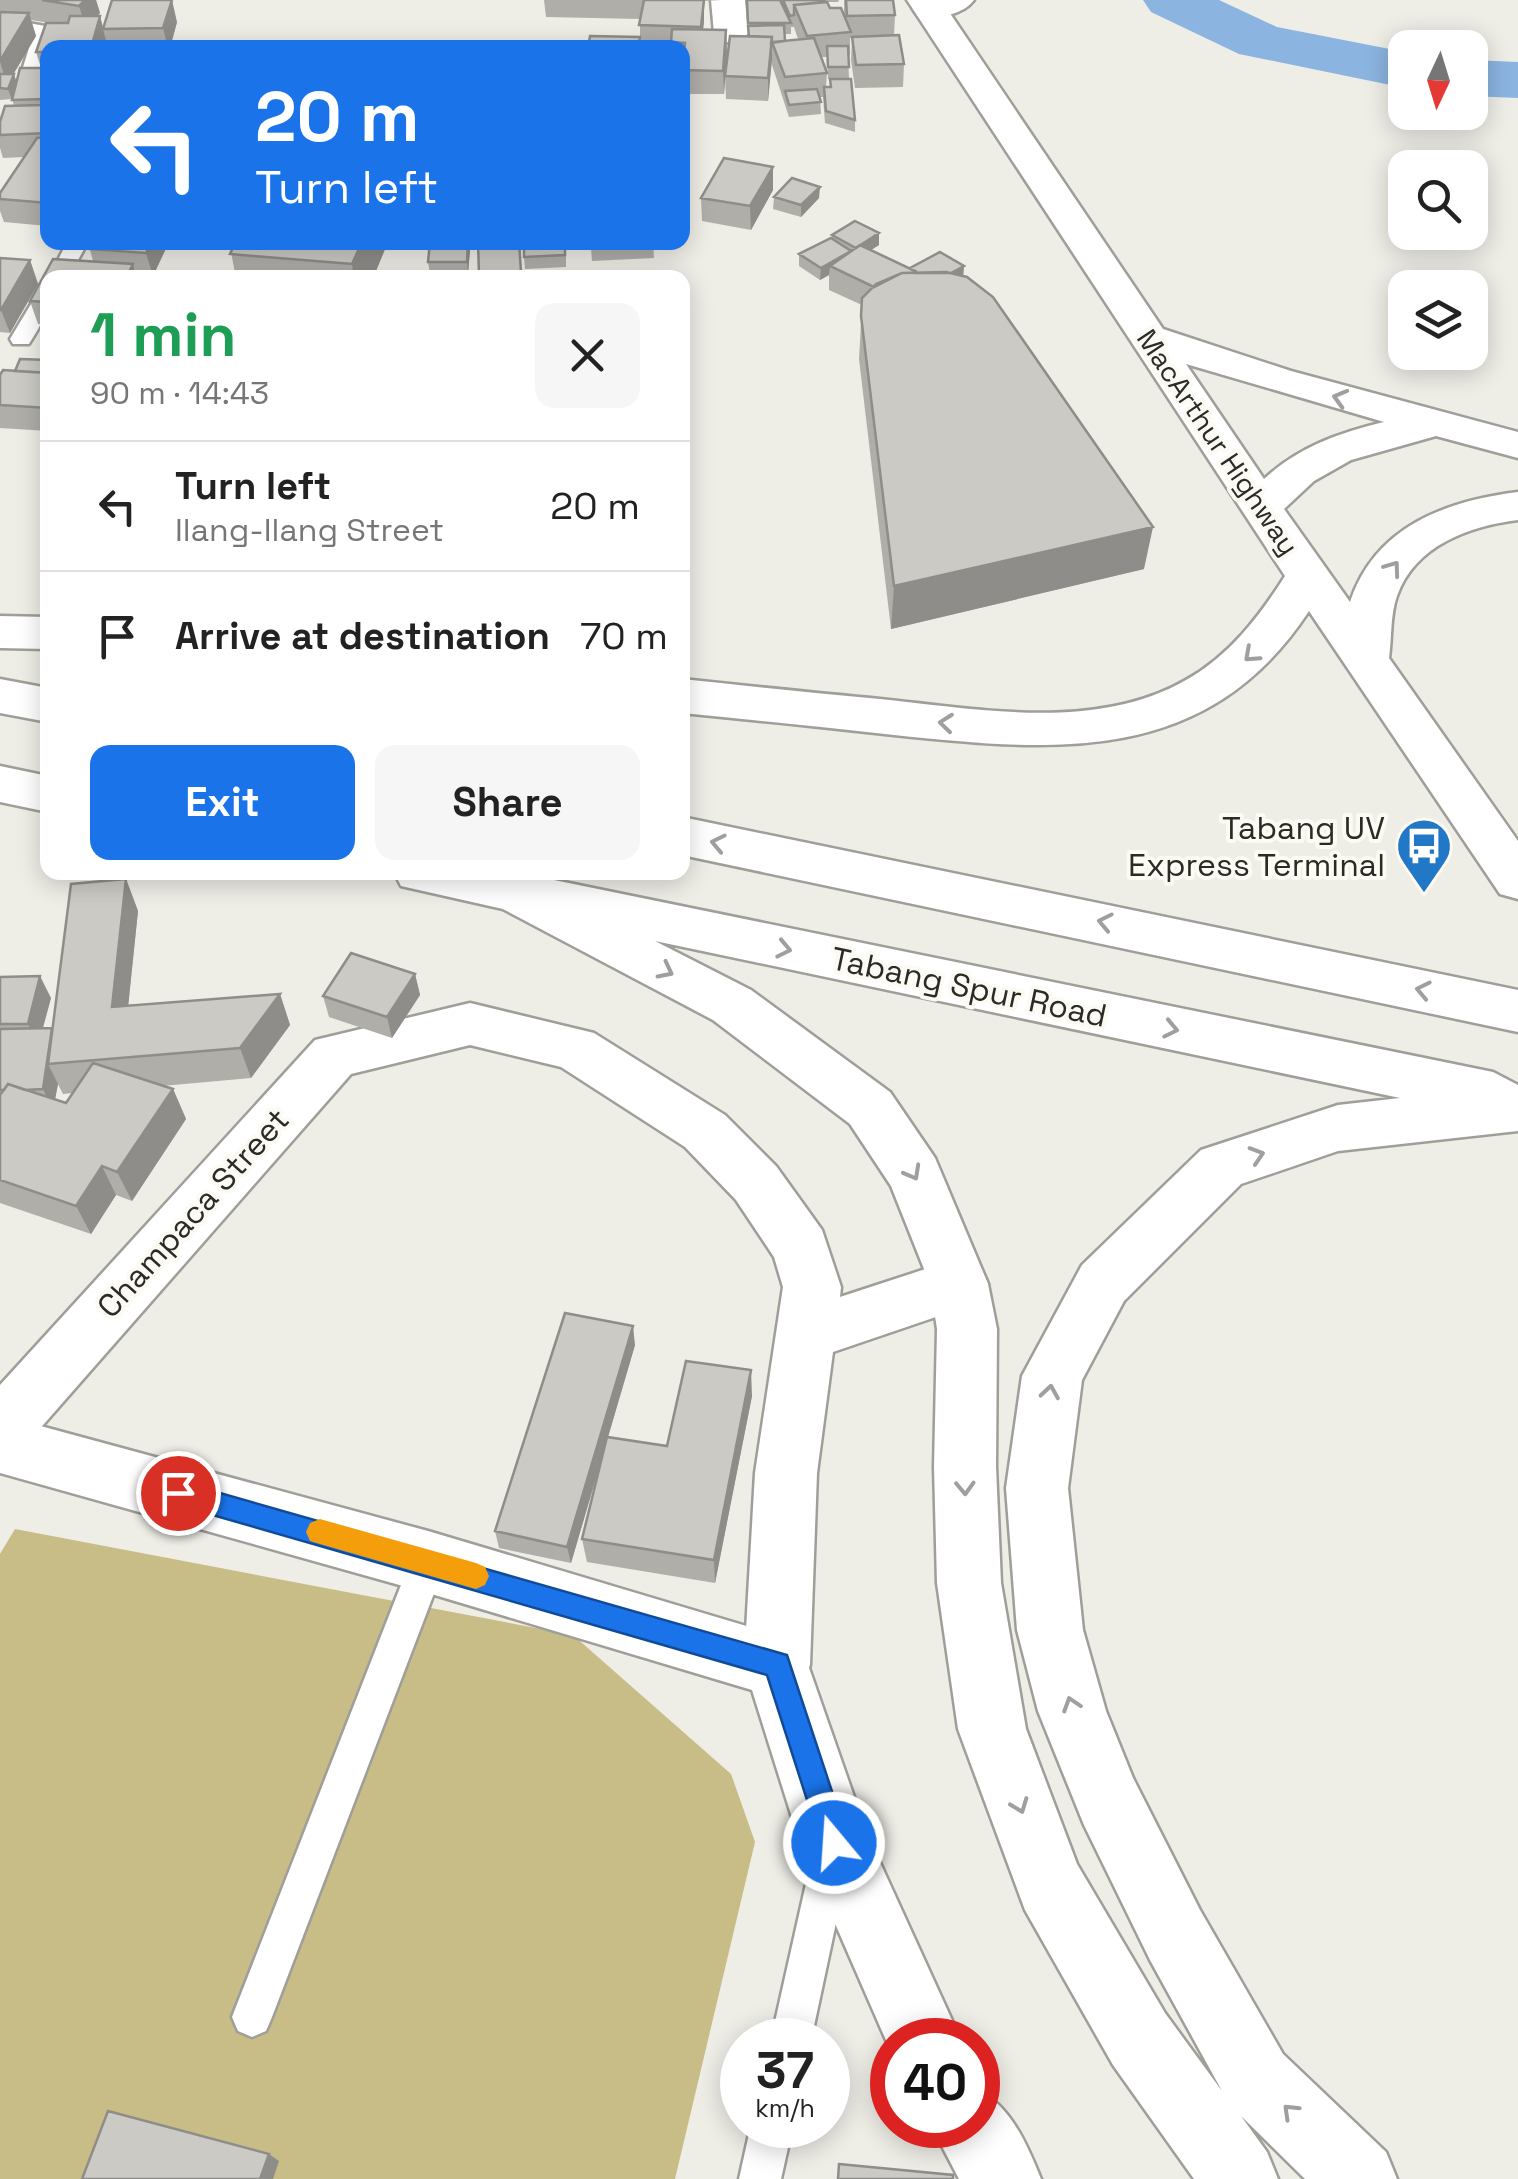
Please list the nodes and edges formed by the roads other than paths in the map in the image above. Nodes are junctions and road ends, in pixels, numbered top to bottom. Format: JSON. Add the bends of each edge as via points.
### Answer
{"nodes":[{"id":1,"x":937,"y":3,"type":"edge"},
{"id":2,"x":0,"y":24,"type":"edge"},
{"id":3,"x":41,"y":40,"type":"edge"},
{"id":4,"x":40,"y":44,"type":"edge"},
{"id":5,"x":40,"y":79,"type":"edge"},
{"id":6,"x":40,"y":303,"type":"edge"},
{"id":7,"x":10,"y":338,"type":"edge"},
{"id":8,"x":1149,"y":338,"type":"junction"},
{"id":9,"x":40,"y":340,"type":"edge"},
{"id":10,"x":1434,"y":424,"type":"junction"},
{"id":11,"x":1518,"y":445,"type":"edge"},
{"id":12,"x":1518,"y":506,"type":"edge"},
{"id":13,"x":1262,"y":508,"type":"junction"},
{"id":14,"x":1308,"y":576,"type":"junction"},
{"id":15,"x":0,"y":632,"type":"edge"},
{"id":16,"x":40,"y":633,"type":"edge"},
{"id":17,"x":1366,"y":659,"type":"junction"},
{"id":18,"x":0,"y":696,"type":"edge"},
{"id":19,"x":690,"y":697,"type":"edge"},
{"id":20,"x":40,"y":704,"type":"edge"},
{"id":21,"x":0,"y":784,"type":"edge"},
{"id":22,"x":40,"y":792,"type":"edge"},
{"id":23,"x":690,"y":838,"type":"edge"},
{"id":24,"x":1516,"y":878,"type":"edge"},
{"id":25,"x":456,"y":880,"type":"edge"},
{"id":26,"x":517,"y":893,"type":"junction"},
{"id":27,"x":1518,"y":1010,"type":"edge"},
{"id":28,"x":1518,"y":1100,"type":"edge"},
{"id":29,"x":1518,"y":1108,"type":"edge"},
{"id":30,"x":959,"y":1284,"type":"junction"},
{"id":31,"x":805,"y":1335,"type":"junction"},
{"id":32,"x":0,"y":1429,"type":"edge"},
{"id":33,"x":0,"y":1444,"type":"edge"},
{"id":34,"x":428,"y":1562,"type":"junction"},
{"id":35,"x":777,"y":1665,"type":"junction"},
{"id":36,"x":834,"y":1843,"type":"junction"},
{"id":37,"x":252,"y":2017,"type":"dead end"},
{"id":38,"x":796,"y":2018,"type":"edge"},
{"id":39,"x":914,"y":2018,"type":"edge"},
{"id":40,"x":767,"y":2148,"type":"edge"},
{"id":41,"x":983,"y":2148,"type":"edge"},
{"id":42,"x":760,"y":2179,"type":"edge"},
{"id":43,"x":1002,"y":2179,"type":"edge"},
{"id":44,"x":1240,"y":2179,"type":"edge"},
{"id":45,"x":1360,"y":2179,"type":"edge"}],
"edges":[{"from":1,"to":8,"type":"main road","name":"MacArthur Highway","via":[[1040,177]]},
{"from":2,"to":3,"type":"lane","via":[[44,31]]},
{"from":4,"to":5,"type":"lane","via":[[29,80]]},
{"from":6,"to":7,"type":"lane"},
{"from":7,"to":9,"type":"lane"},
{"from":10,"to":8,"type":"main road","one_way":true},
{"from":8,"to":13,"type":"main road","name":"MacArthur Highway"},
{"from":10,"to":11,"type":"main road"},
{"from":10,"to":13,"type":"main road","via":[[1310,462],[1288,476]]},
{"from":17,"to":12,"type":"main road","one_way":true,"via":[[1374,596],[1394,562],[1459,515]]},
{"from":13,"to":14,"type":"main road","name":"MacArthur Highway"},
{"from":14,"to":17,"type":"main road","name":"MacArthur Highway"},
{"from":14,"to":19,"type":"main road","one_way":true,"via":[[1270,638],[1232,672],[1184,702],[1086,728],[1016,730]]},
{"from":15,"to":16,"type":"main road"},
{"from":17,"to":24,"type":"main road","name":"MacArthur Highway"},
{"from":18,"to":20,"type":"main road"},
{"from":21,"to":22,"type":"main road"},
{"from":27,"to":23,"type":"main road","one_way":true},
{"from":25,"to":26,"type":"main road","name":"Tabang Spur Road"},
{"from":26,"to":28,"type":"main road","name":"Tabang Spur Road","one_way":true},
{"from":26,"to":30,"type":"main road","one_way":true,"via":[[732,1005],[870,1108],[915,1175]]},
{"from":45,"to":29,"type":"main road","one_way":true,"via":[[1258,2080],[1174,1935],[1072,1711],[1050,1630],[1036,1488],[1052,1376],[1102,1283],[1221,1167],[1338,1128]]},
{"from":30,"to":31,"type":"main road"},
{"from":30,"to":44,"type":"main road","one_way":true,"via":[[967,1329],[968,1583],[992,1729],[1050,1885],[1139,2039]]},
{"from":31,"to":32,"type":"main road","name":"Champaca Street","via":[[812,1287],[801,1248],[756,1183],[705,1131],[575,1048],[470,1024],[334,1056]]},
{"from":31,"to":35,"type":"main road","name":"Champaca Street","via":[[786,1473]]},
{"from":33,"to":34,"type":"main road"},
{"from":34,"to":35,"type":"main road"},
{"from":34,"to":37,"type":"lane"},
{"from":35,"to":36,"type":"main road"},
{"from":36,"to":38,"type":"lane"},
{"from":36,"to":39,"type":"main road"},
{"from":40,"to":42,"type":"lane"},
{"from":41,"to":43,"type":"main road"}]}
